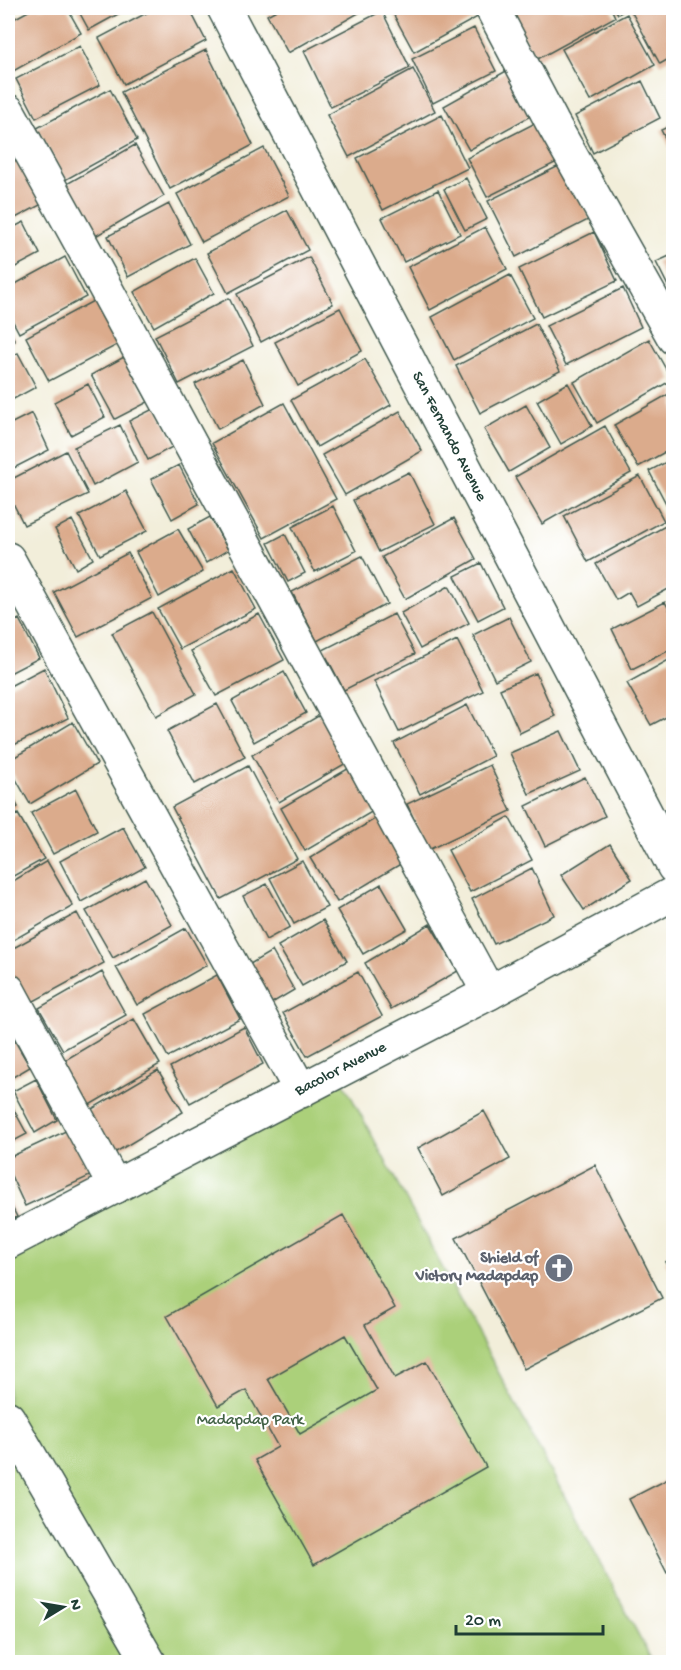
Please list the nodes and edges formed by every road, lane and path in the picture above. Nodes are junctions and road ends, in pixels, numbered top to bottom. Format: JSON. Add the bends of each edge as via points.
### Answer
{"nodes":[{"id":1,"x":224,"y":8,"type":"edge"},
{"id":2,"x":492,"y":8,"type":"edge"},
{"id":3,"x":8,"y":111,"type":"edge"},
{"id":4,"x":674,"y":338,"type":"edge"},
{"id":5,"x":8,"y":559,"type":"edge"},
{"id":6,"x":674,"y":867,"type":"edge"},
{"id":7,"x":674,"y":893,"type":"edge"},
{"id":8,"x":8,"y":990,"type":"edge"},
{"id":9,"x":489,"y":993,"type":"junction"},
{"id":10,"x":301,"y":1091,"type":"junction"},
{"id":11,"x":115,"y":1187,"type":"junction"},
{"id":12,"x":8,"y":1242,"type":"edge"},
{"id":13,"x":8,"y":1418,"type":"edge"},
{"id":14,"x":149,"y":1662,"type":"edge"}],
"edges":[{"from":1,"to":6,"type":"street","name":"San Fernando Avenue"},
{"from":2,"to":4,"type":"street"},
{"from":3,"to":9,"type":"street"},
{"from":5,"to":10,"type":"street"},
{"from":7,"to":9,"type":"street","name":"Bacolor Avenue"},
{"from":8,"to":11,"type":"street"},
{"from":9,"to":10,"type":"street","name":"Bacolor Avenue"},
{"from":10,"to":11,"type":"street","name":"Bacolor Avenue"},
{"from":11,"to":12,"type":"street","name":"Bacolor Avenue"},
{"from":13,"to":14,"type":"street"}]}
